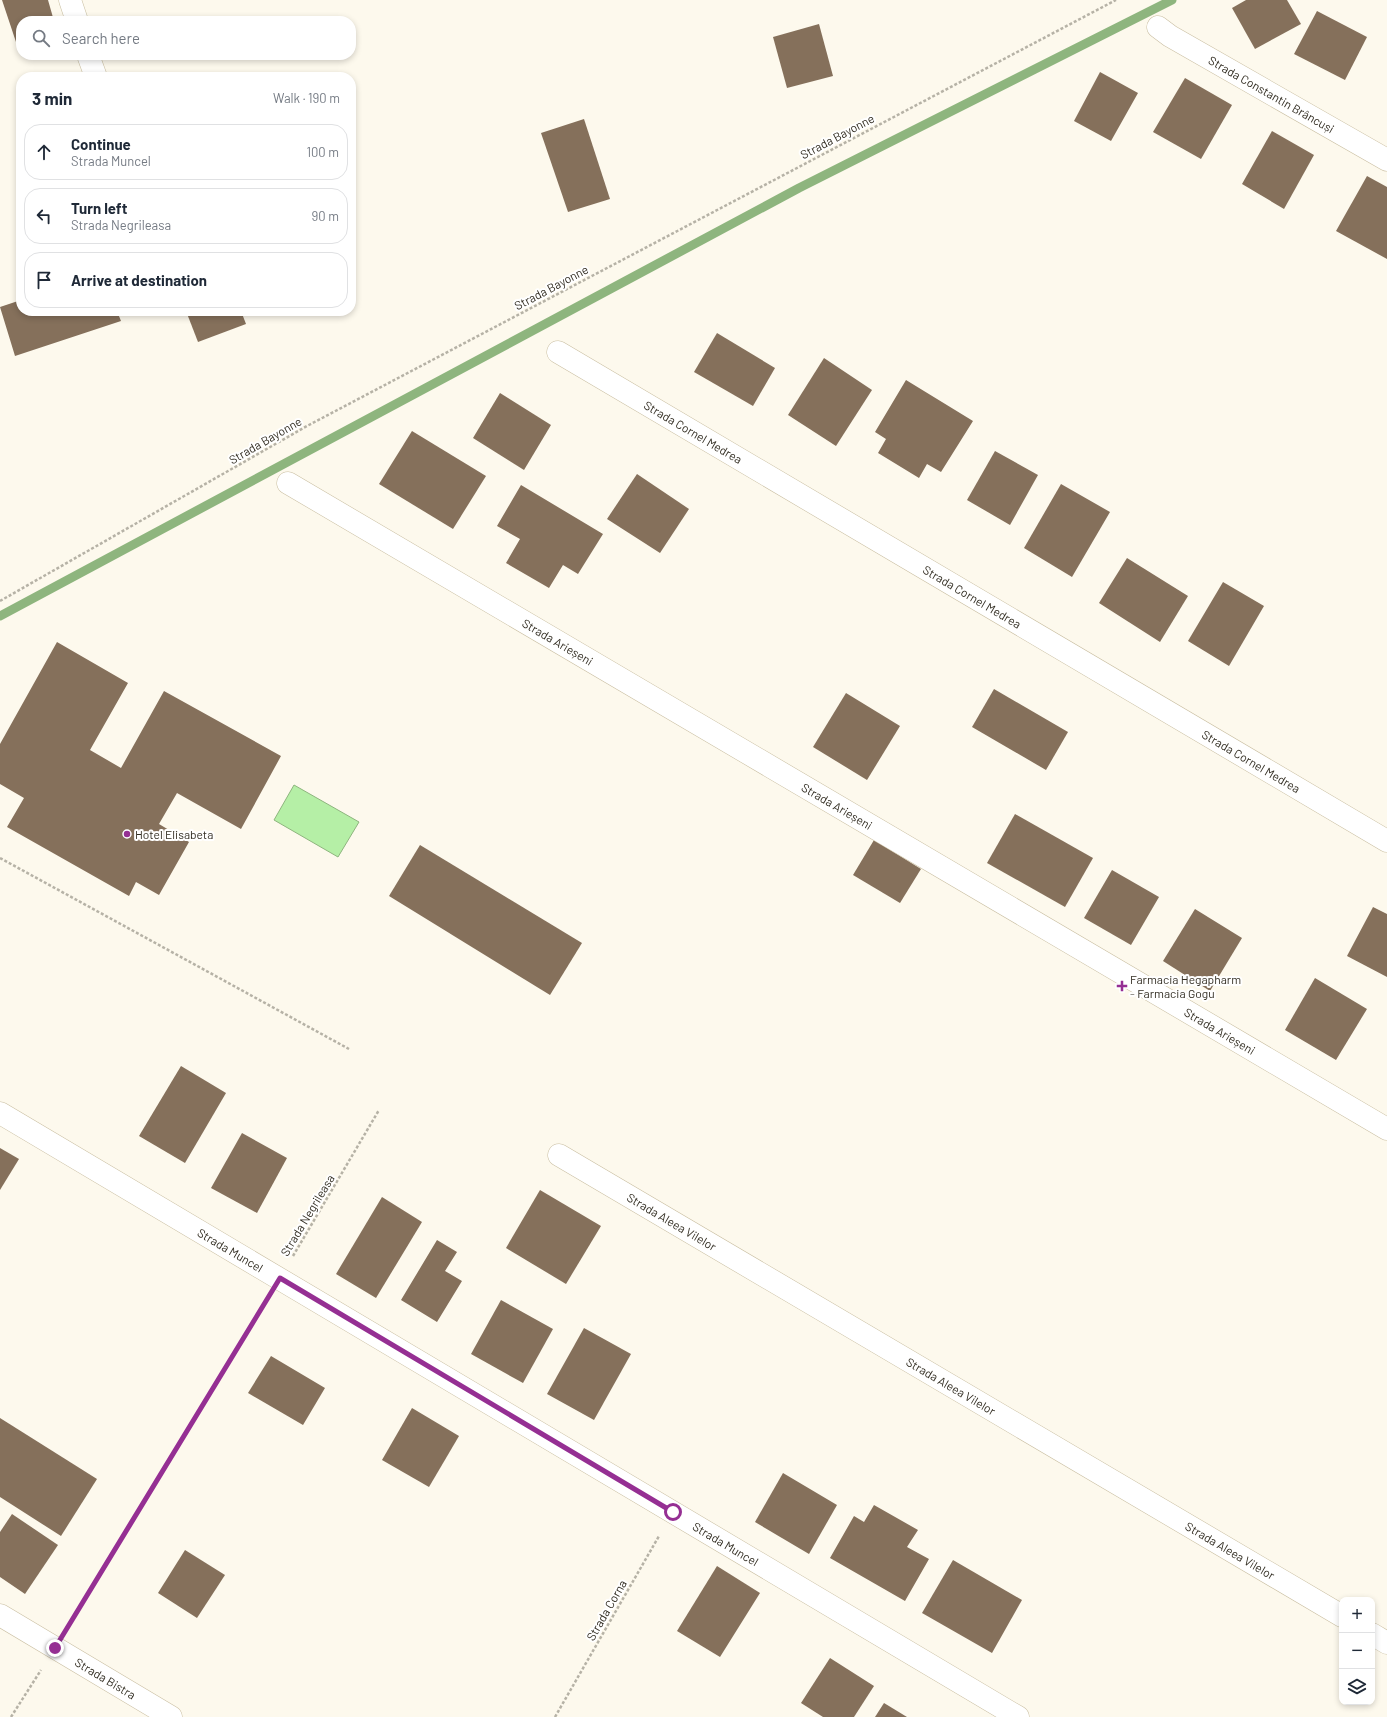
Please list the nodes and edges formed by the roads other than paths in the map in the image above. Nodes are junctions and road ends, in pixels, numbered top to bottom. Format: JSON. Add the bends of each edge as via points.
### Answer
{"nodes":[{"id":1,"x":70,"y":0,"type":"edge"},
{"id":2,"x":75,"y":16,"type":"edge"},
{"id":3,"x":1158,"y":27,"type":"dead end"},
{"id":4,"x":90,"y":60,"type":"edge"},
{"id":5,"x":94,"y":72,"type":"edge"},
{"id":6,"x":1387,"y":160,"type":"edge"},
{"id":7,"x":558,"y":352,"type":"dead end"},
{"id":8,"x":288,"y":483,"type":"dead end"},
{"id":9,"x":1387,"y":841,"type":"edge"},
{"id":10,"x":0,"y":1113,"type":"edge"},
{"id":11,"x":1387,"y":1129,"type":"edge"},
{"id":12,"x":560,"y":1156,"type":"dead end"},
{"id":13,"x":1339,"y":1614,"type":"edge"},
{"id":14,"x":0,"y":1615,"type":"edge"},
{"id":15,"x":1375,"y":1636,"type":"edge"},
{"id":16,"x":1387,"y":1643,"type":"edge"},
{"id":17,"x":171,"y":1717,"type":"edge"},
{"id":18,"x":1018,"y":1717,"type":"edge"}],
"edges":[{"from":1,"to":2,"type":"street"},
{"from":3,"to":6,"type":"street","name":"Strada Constantin Brâncuși"},
{"from":4,"to":5,"type":"street"},
{"from":7,"to":9,"type":"street","name":"Strada Cornel Medrea"},
{"from":8,"to":11,"type":"street","name":"Strada Arieșeni"},
{"from":10,"to":18,"type":"street","name":"Strada Muncel"},
{"from":12,"to":13,"type":"street","name":"Strada Aleea Vilelor"},
{"from":14,"to":17,"type":"street","name":"Strada Bistra"},
{"from":15,"to":16,"type":"street"}]}
